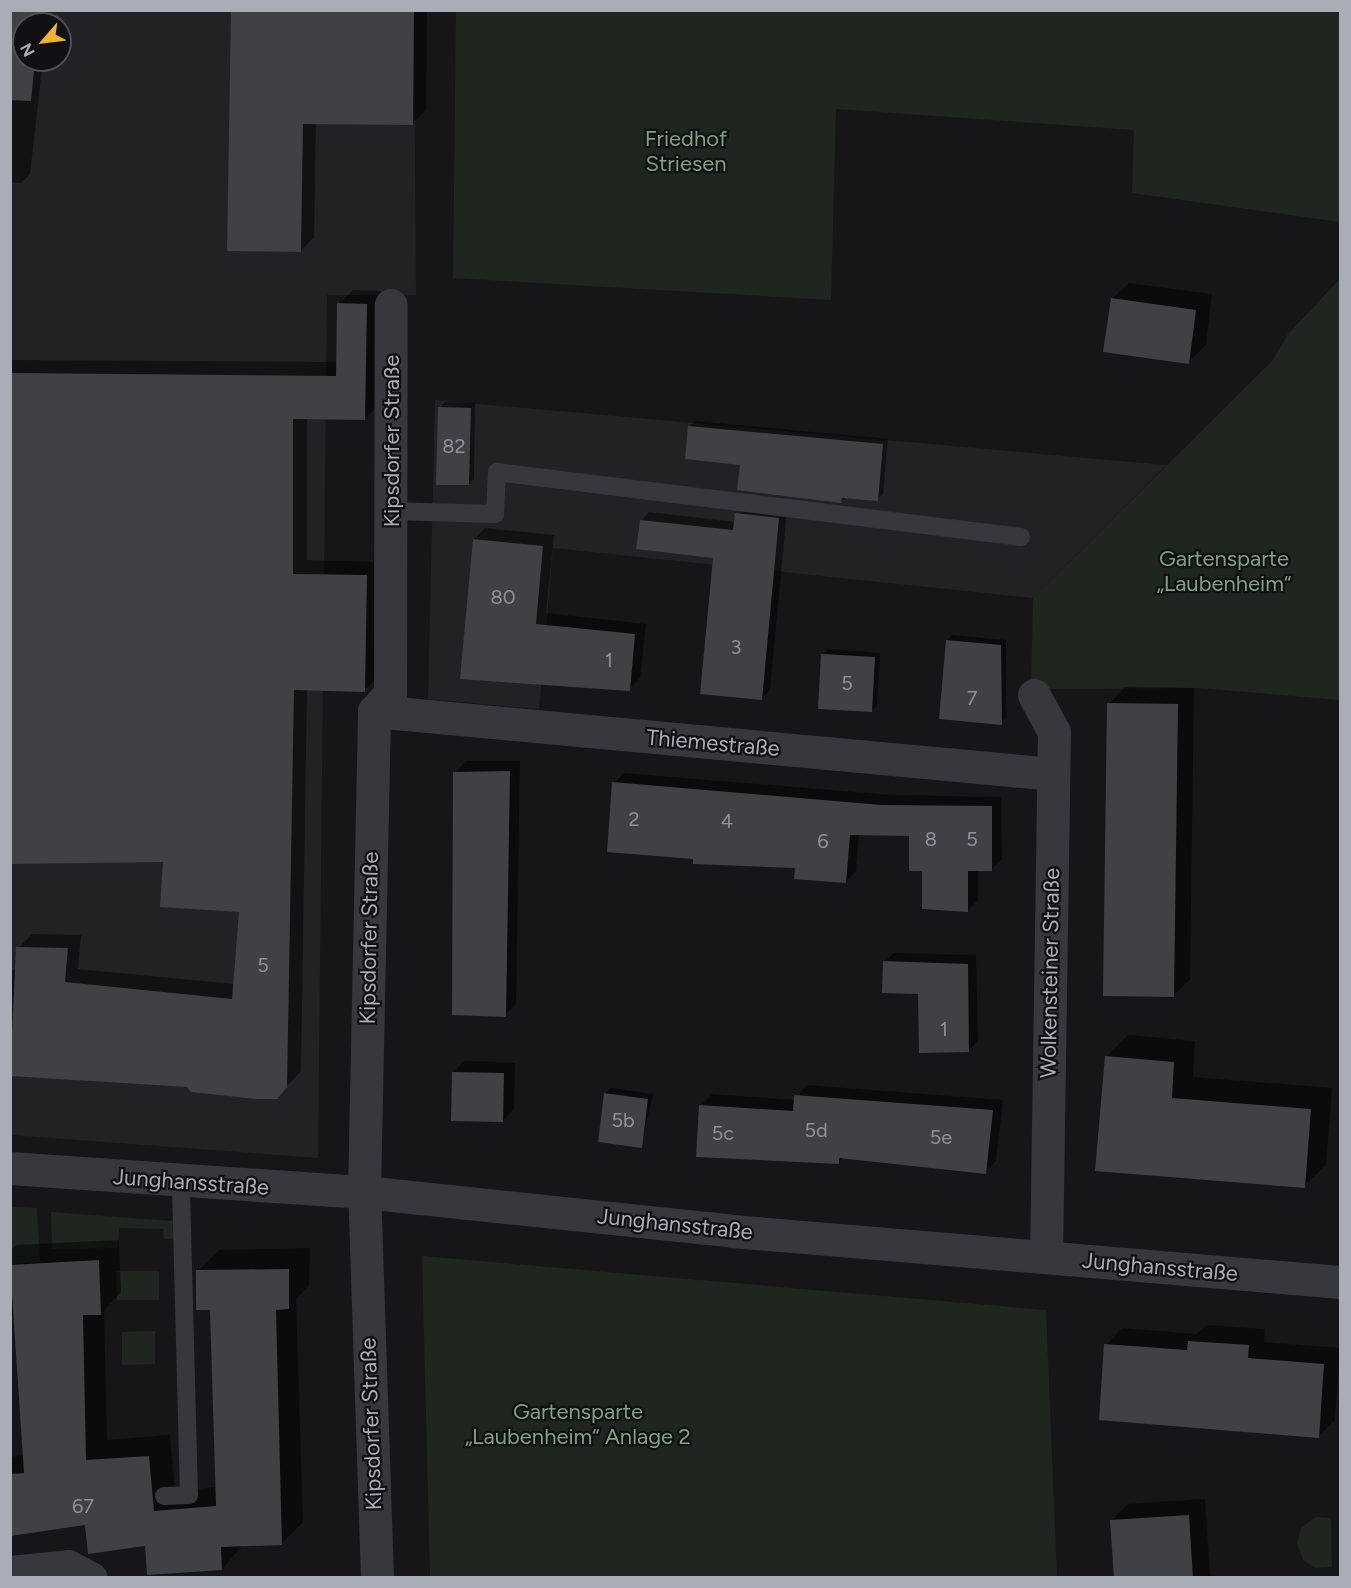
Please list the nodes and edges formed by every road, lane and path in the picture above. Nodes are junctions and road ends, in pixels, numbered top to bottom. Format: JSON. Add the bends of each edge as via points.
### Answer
{"nodes":[{"id":1,"x":391,"y":305,"type":"dead end"},
{"id":2,"x":392,"y":511,"type":"junction"},
{"id":3,"x":1021,"y":537,"type":"dead end"},
{"id":4,"x":1034,"y":694,"type":"dead end"},
{"id":5,"x":374,"y":711,"type":"junction"},
{"id":6,"x":1053,"y":774,"type":"junction"},
{"id":7,"x":10,"y":1168,"type":"edge"},
{"id":8,"x":181,"y":1182,"type":"junction"},
{"id":9,"x":364,"y":1192,"type":"junction"},
{"id":10,"x":1046,"y":1257,"type":"junction"},
{"id":11,"x":1341,"y":1282,"type":"edge"},
{"id":12,"x":165,"y":1496,"type":"dead end"},
{"id":13,"x":10,"y":1572,"type":"edge"},
{"id":14,"x":91,"y":1578,"type":"edge"},
{"id":15,"x":377,"y":1578,"type":"edge"}],
"edges":[{"from":1,"to":2,"type":"street","name":"Kipsdorfer Straße"},
{"from":2,"to":3,"type":"lane","via":[[495,514],[496,472]]},
{"from":2,"to":5,"type":"street","name":"Kipsdorfer Straße","via":[[390,694]]},
{"from":4,"to":6,"type":"street","name":"Wolkensteiner Straße","via":[[1054,732]]},
{"from":5,"to":6,"type":"street","name":"Thiemestraße"},
{"from":5,"to":9,"type":"street","name":"Kipsdorfer Straße"},
{"from":6,"to":10,"type":"street","name":"Wolkensteiner Straße"},
{"from":7,"to":8,"type":"street","name":"Junghansstraße"},
{"from":8,"to":9,"type":"street","name":"Junghansstraße"},
{"from":8,"to":12,"type":"lane","via":[[189,1495]]},
{"from":9,"to":10,"type":"street","name":"Junghansstraße"},
{"from":9,"to":15,"type":"street","name":"Kipsdorfer Straße"},
{"from":10,"to":11,"type":"street","name":"Junghansstraße"},
{"from":13,"to":14,"type":"street","via":[[68,1566]]}]}
